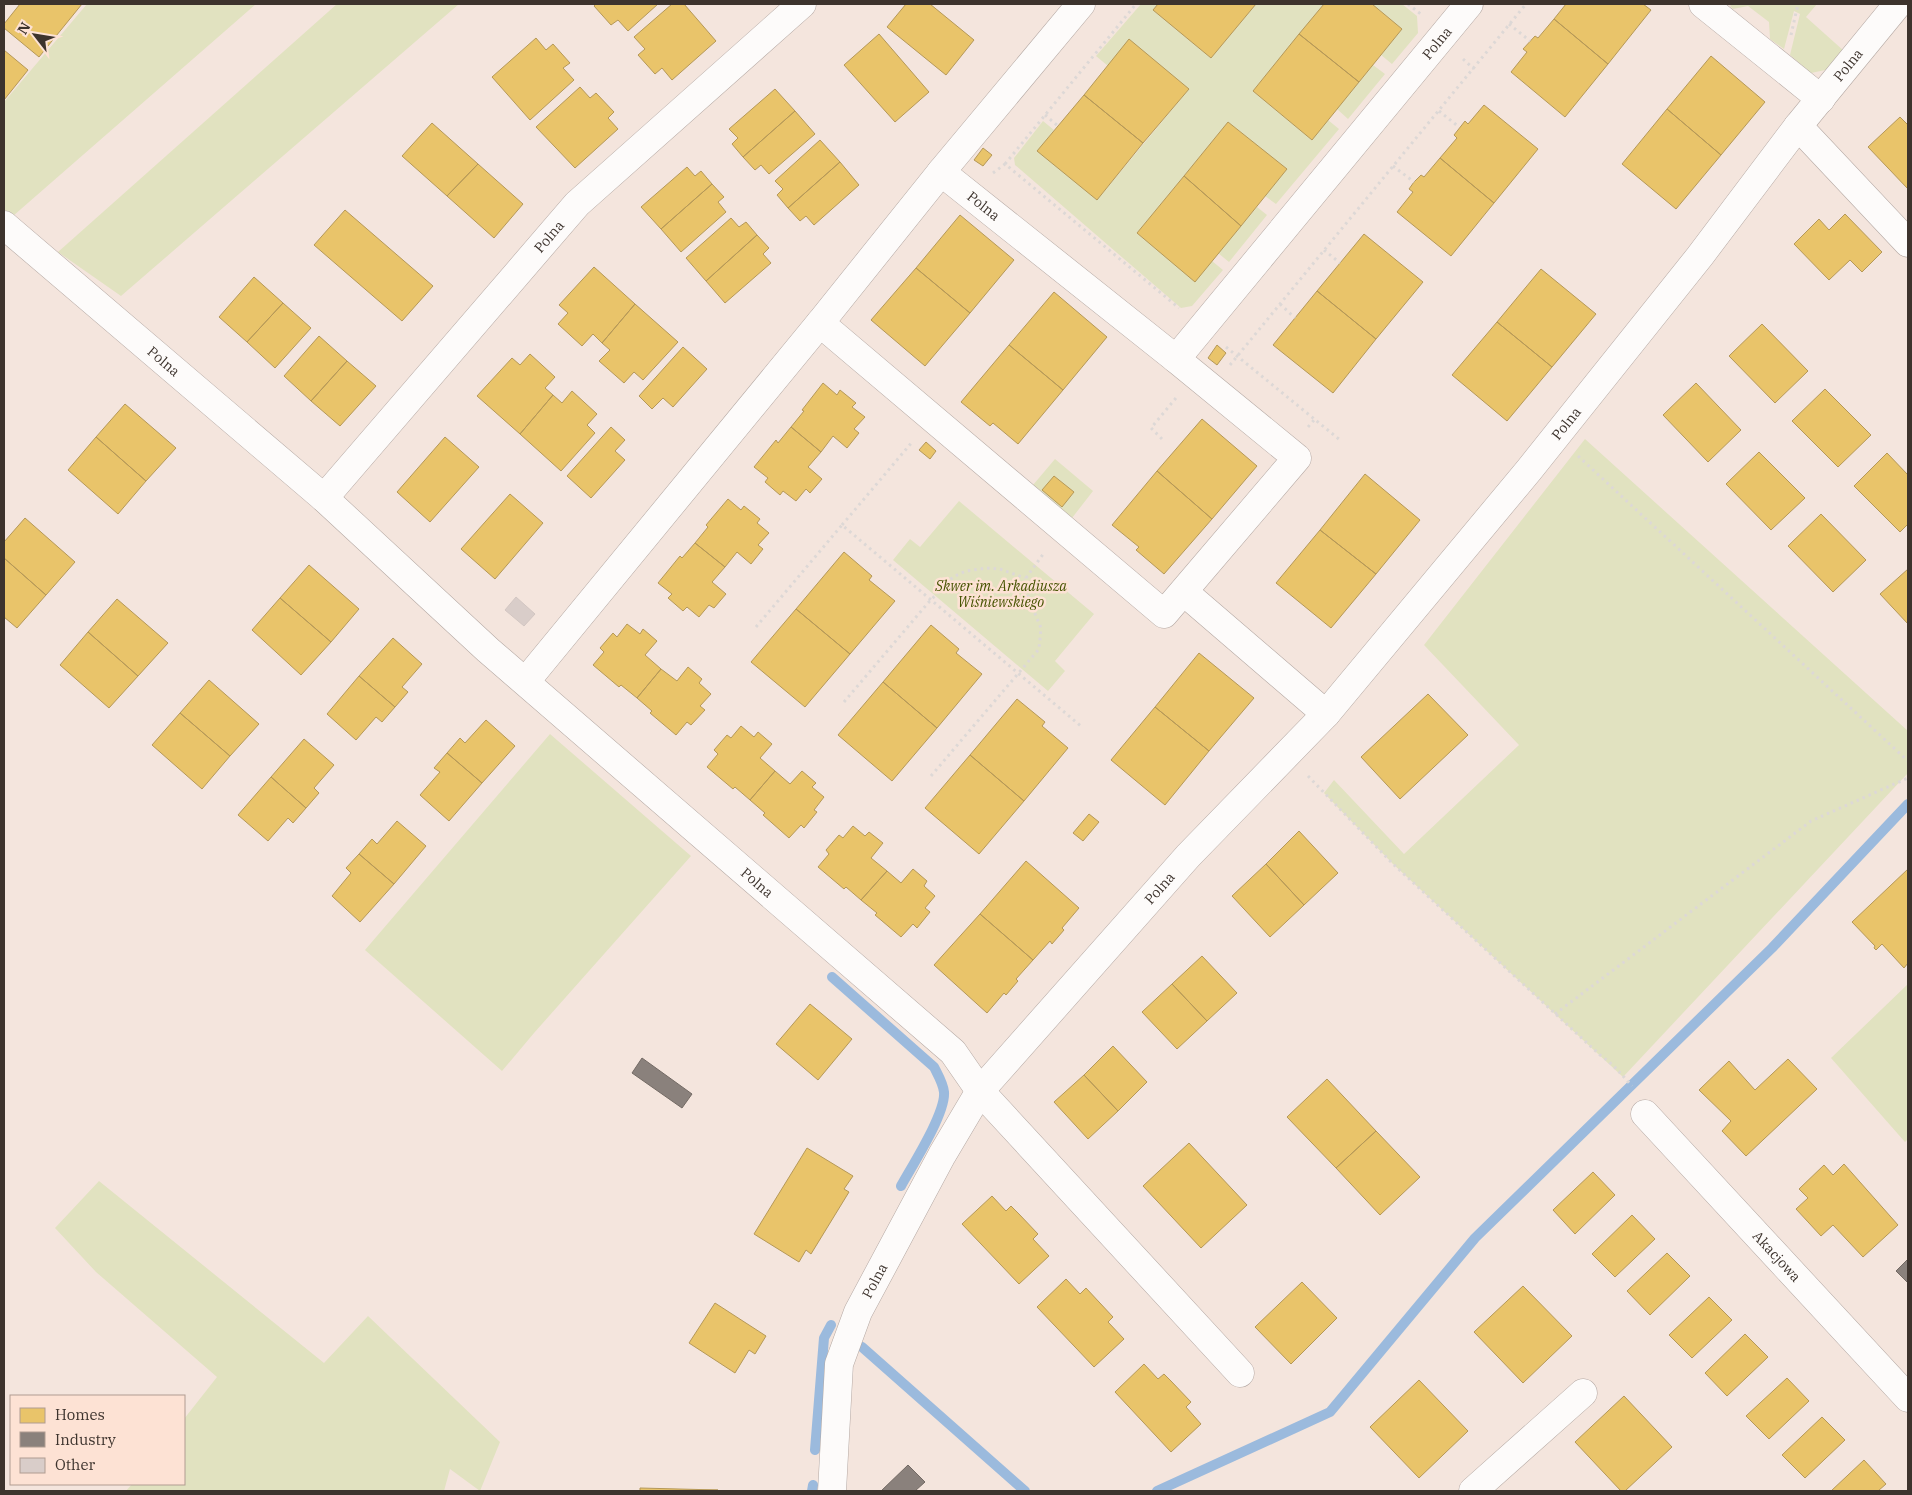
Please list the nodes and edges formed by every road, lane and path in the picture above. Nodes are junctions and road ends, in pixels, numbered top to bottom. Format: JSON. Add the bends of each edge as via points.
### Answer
{"nodes":[{"id":1,"x":802,"y":4,"type":"edge"},
{"id":2,"x":1081,"y":4,"type":"edge"},
{"id":3,"x":1136,"y":4,"type":"edge"},
{"id":4,"x":1469,"y":4,"type":"edge"},
{"id":5,"x":1526,"y":4,"type":"edge"},
{"id":6,"x":1703,"y":4,"type":"edge"},
{"id":7,"x":1898,"y":4,"type":"edge"},
{"id":8,"x":1510,"y":24,"type":"junction"},
{"id":9,"x":1530,"y":41,"type":"dead end"},
{"id":10,"x":1821,"y":98,"type":"junction"},
{"id":11,"x":1439,"y":110,"type":"junction"},
{"id":12,"x":1044,"y":115,"type":"junction"},
{"id":13,"x":1058,"y":126,"type":"dead end"},
{"id":14,"x":1798,"y":126,"type":"junction"},
{"id":15,"x":1459,"y":127,"type":"dead end"},
{"id":16,"x":1005,"y":164,"type":"junction"},
{"id":17,"x":1393,"y":166,"type":"junction"},
{"id":18,"x":941,"y":172,"type":"junction"},
{"id":19,"x":1414,"y":182,"type":"dead end"},
{"id":20,"x":968,"y":193,"type":"junction"},
{"id":21,"x":4,"y":225,"type":"edge"},
{"id":22,"x":1908,"y":243,"type":"edge"},
{"id":23,"x":1324,"y":250,"type":"junction"},
{"id":24,"x":1340,"y":263,"type":"dead end"},
{"id":25,"x":1280,"y":304,"type":"junction"},
{"id":26,"x":1295,"y":318,"type":"dead end"},
{"id":27,"x":820,"y":322,"type":"junction"},
{"id":28,"x":1202,"y":327,"type":"junction"},
{"id":29,"x":1237,"y":356,"type":"junction"},
{"id":30,"x":1176,"y":359,"type":"junction"},
{"id":31,"x":1212,"y":388,"type":"junction"},
{"id":32,"x":918,"y":434,"type":"dead end"},
{"id":33,"x":1556,"y":436,"type":"junction"},
{"id":34,"x":1162,"y":438,"type":"dead end"},
{"id":35,"x":1340,"y":440,"type":"dead end"},
{"id":36,"x":324,"y":498,"type":"junction"},
{"id":37,"x":842,"y":525,"type":"junction"},
{"id":38,"x":1063,"y":529,"type":"junction"},
{"id":39,"x":1026,"y":578,"type":"junction"},
{"id":40,"x":1184,"y":592,"type":"junction"},
{"id":41,"x":931,"y":599,"type":"junction"},
{"id":42,"x":756,"y":627,"type":"dead end"},
{"id":43,"x":1018,"y":673,"type":"junction"},
{"id":44,"x":526,"y":681,"type":"junction"},
{"id":45,"x":844,"y":702,"type":"dead end"},
{"id":46,"x":1326,"y":714,"type":"junction"},
{"id":47,"x":1082,"y":727,"type":"dead end"},
{"id":48,"x":1287,"y":754,"type":"junction"},
{"id":49,"x":1908,"y":761,"type":"edge"},
{"id":50,"x":931,"y":776,"type":"dead end"},
{"id":51,"x":1908,"y":778,"type":"edge"},
{"id":52,"x":1555,"y":1014,"type":"junction"},
{"id":53,"x":1628,"y":1081,"type":"dead end"},
{"id":54,"x":980,"y":1091,"type":"junction"},
{"id":55,"x":1645,"y":1114,"type":"dead end"},
{"id":56,"x":1240,"y":1373,"type":"dead end"},
{"id":57,"x":1583,"y":1393,"type":"dead end"},
{"id":58,"x":1908,"y":1398,"type":"edge"},
{"id":59,"x":832,"y":1491,"type":"edge"},
{"id":60,"x":1473,"y":1491,"type":"edge"}],
"edges":[{"from":1,"to":36,"type":"street","name":"Polna","via":[[577,204]]},
{"from":2,"to":18,"type":"street"},
{"from":3,"to":12,"type":"path"},
{"from":4,"to":28,"type":"street","name":"Polna"},
{"from":5,"to":8,"type":"path"},
{"from":6,"to":10,"type":"street"},
{"from":7,"to":10,"type":"street","name":"Polna"},
{"from":8,"to":9,"type":"path"},
{"from":8,"to":11,"type":"path"},
{"from":10,"to":14,"type":"street","name":"Polna"},
{"from":11,"to":15,"type":"path"},
{"from":11,"to":17,"type":"path"},
{"from":12,"to":13,"type":"path"},
{"from":12,"to":16,"type":"path"},
{"from":14,"to":22,"type":"street"},
{"from":14,"to":33,"type":"street","name":"Polna","via":[[1700,256]]},
{"from":16,"to":20,"type":"path"},
{"from":16,"to":28,"type":"path"},
{"from":17,"to":19,"type":"path"},
{"from":17,"to":23,"type":"path"},
{"from":18,"to":20,"type":"street","name":"Polna"},
{"from":18,"to":27,"type":"street"},
{"from":20,"to":30,"type":"street","name":"Polna"},
{"from":21,"to":36,"type":"street","name":"Polna"},
{"from":23,"to":24,"type":"path"},
{"from":23,"to":25,"type":"path"},
{"from":25,"to":26,"type":"path"},
{"from":25,"to":29,"type":"path"},
{"from":27,"to":38,"type":"street","name":"Polna"},
{"from":27,"to":44,"type":"street"},
{"from":28,"to":29,"type":"path"},
{"from":28,"to":30,"type":"street","name":"Polna"},
{"from":29,"to":31,"type":"path"},
{"from":29,"to":35,"type":"path"},
{"from":30,"to":31,"type":"street","name":"Polna"},
{"from":31,"to":34,"type":"path","via":[[1184,389],[1151,428]]},
{"from":31,"to":40,"type":"street","name":"Polna","via":[[1297,458]]},
{"from":32,"to":37,"type":"path"},
{"from":33,"to":46,"type":"street","name":"Polna"},
{"from":33,"to":49,"type":"path"},
{"from":36,"to":44,"type":"street","name":"Polna","via":[[488,650]]},
{"from":37,"to":41,"type":"path"},
{"from":37,"to":42,"type":"path"},
{"from":38,"to":39,"type":"path"},
{"from":38,"to":40,"type":"street","name":"Polna","via":[[1164,614]]},
{"from":39,"to":41,"type":"path","via":[[994,568],[966,571],[949,580]]},
{"from":39,"to":43,"type":"path","via":[[1028,598],[1041,628],[1041,641],[1039,649]]},
{"from":40,"to":46,"type":"street"},
{"from":41,"to":43,"type":"path"},
{"from":41,"to":45,"type":"path"},
{"from":43,"to":47,"type":"path"},
{"from":43,"to":50,"type":"path"},
{"from":44,"to":54,"type":"street","name":"Polna","via":[[953,1052]]},
{"from":46,"to":48,"type":"street","name":"Polna"},
{"from":48,"to":52,"type":"path","via":[[1393,864]]},
{"from":48,"to":54,"type":"street","name":"Polna","via":[[1188,856]]},
{"from":51,"to":52,"type":"path","via":[[1811,821]]},
{"from":52,"to":53,"type":"path"},
{"from":54,"to":56,"type":"street","name":"Polna"},
{"from":54,"to":59,"type":"street","name":"Polna","via":[[942,1155],[855,1321],[839,1364]]},
{"from":55,"to":58,"type":"street","name":"Akacjowa"},
{"from":57,"to":60,"type":"street"}]}
